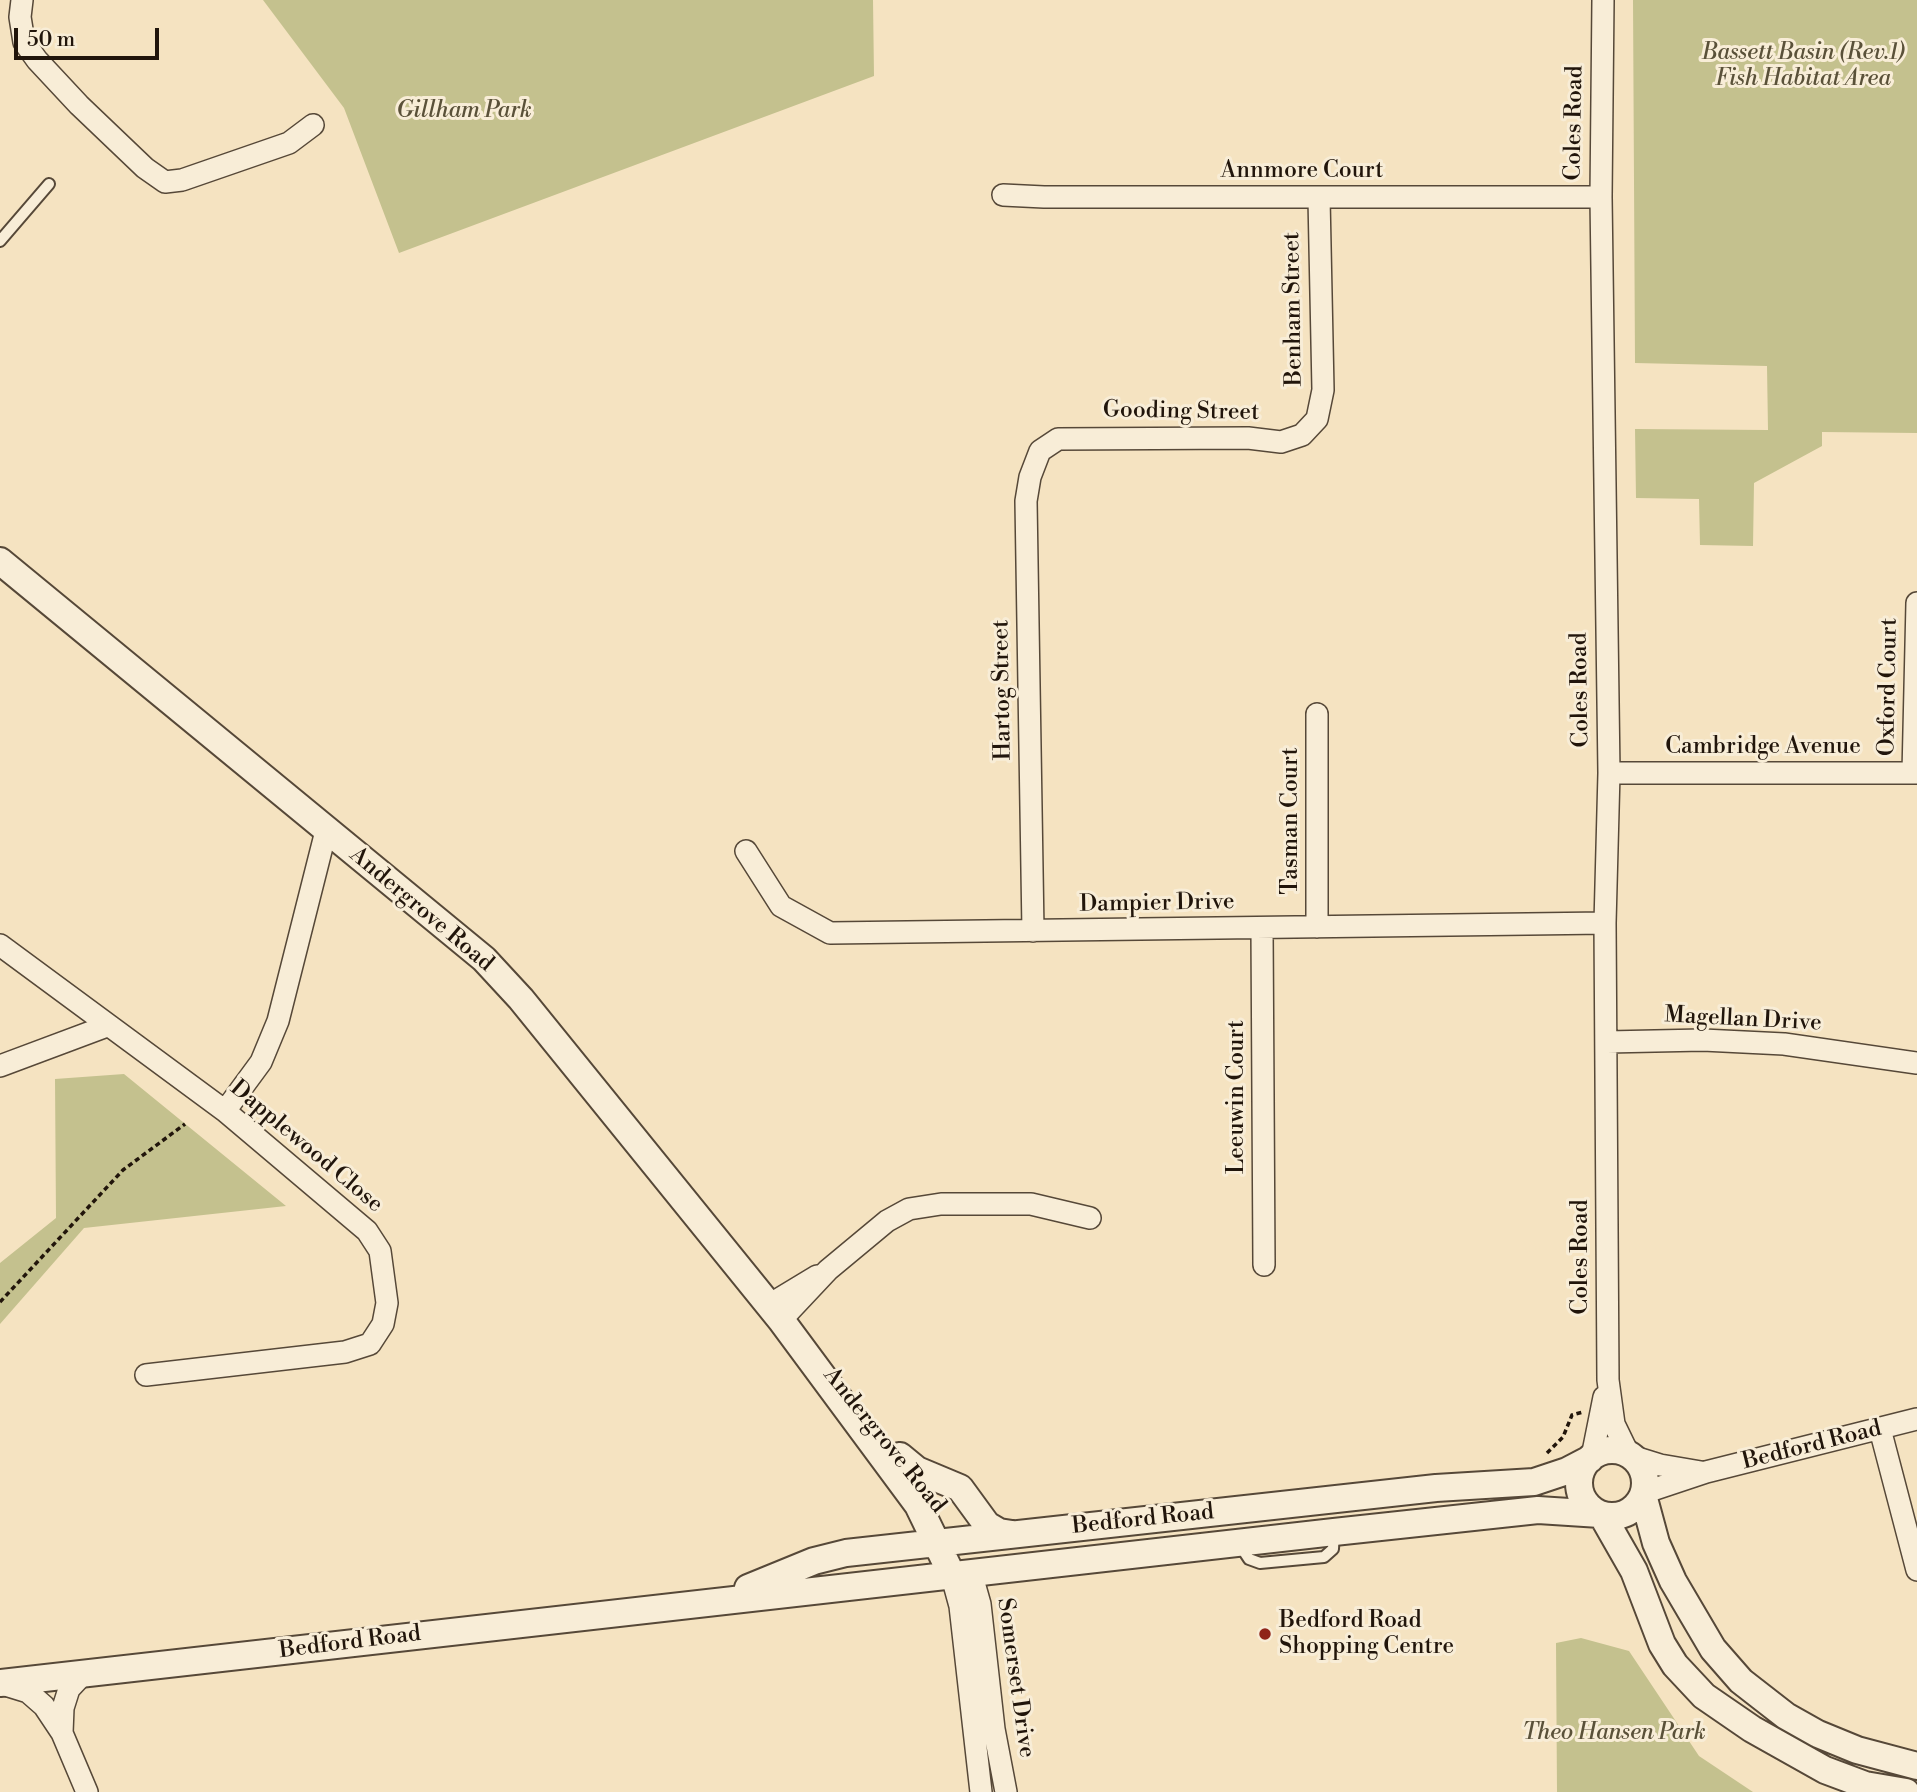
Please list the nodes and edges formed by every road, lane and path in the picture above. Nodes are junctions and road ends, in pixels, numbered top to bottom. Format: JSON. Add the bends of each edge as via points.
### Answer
{"nodes":[{"id":1,"x":22,"y":0,"type":"edge"},
{"id":2,"x":1603,"y":0,"type":"edge"},
{"id":3,"x":313,"y":125,"type":"dead end"},
{"id":4,"x":49,"y":184,"type":"dead end"},
{"id":5,"x":1003,"y":195,"type":"dead end"},
{"id":6,"x":1601,"y":197,"type":"junction"},
{"id":7,"x":1319,"y":198,"type":"junction"},
{"id":8,"x":0,"y":241,"type":"edge"},
{"id":9,"x":1317,"y":419,"type":"joint"},
{"id":10,"x":1040,"y":451,"type":"joint"},
{"id":11,"x":0,"y":561,"type":"edge"},
{"id":12,"x":1917,"y":603,"type":"edge"},
{"id":13,"x":1317,"y":714,"type":"dead end"},
{"id":14,"x":1609,"y":773,"type":"junction"},
{"id":15,"x":1915,"y":773,"type":"edge"},
{"id":16,"x":326,"y":831,"type":"junction"},
{"id":17,"x":746,"y":851,"type":"dead end"},
{"id":18,"x":1605,"y":923,"type":"junction"},
{"id":19,"x":1317,"y":928,"type":"junction"},
{"id":20,"x":1262,"y":929,"type":"junction"},
{"id":21,"x":1032,"y":931,"type":"junction"},
{"id":22,"x":0,"y":945,"type":"edge"},
{"id":23,"x":107,"y":1026,"type":"junction"},
{"id":24,"x":1607,"y":1042,"type":"junction"},
{"id":25,"x":1917,"y":1063,"type":"edge"},
{"id":26,"x":0,"y":1066,"type":"edge"},
{"id":27,"x":225,"y":1111,"type":"junction"},
{"id":28,"x":186,"y":1124,"type":"dead end"},
{"id":29,"x":1090,"y":1218,"type":"dead end"},
{"id":30,"x":1264,"y":1265,"type":"dead end"},
{"id":31,"x":0,"y":1302,"type":"edge"},
{"id":32,"x":775,"y":1313,"type":"junction"},
{"id":33,"x":146,"y":1375,"type":"dead end"},
{"id":34,"x":1608,"y":1380,"type":"junction"},
{"id":35,"x":1587,"y":1412,"type":"dead end"},
{"id":36,"x":1917,"y":1419,"type":"edge"},
{"id":37,"x":1880,"y":1429,"type":"junction"},
{"id":38,"x":1542,"y":1455,"type":"dead end"},
{"id":39,"x":1630,"y":1455,"type":"junction"},
{"id":40,"x":900,"y":1456,"type":"junction"},
{"id":41,"x":1591,"y":1458,"type":"junction"},
{"id":42,"x":1706,"y":1472,"type":"junction"},
{"id":43,"x":1643,"y":1494,"type":"junction"},
{"id":44,"x":1601,"y":1514,"type":"junction"},
{"id":45,"x":1013,"y":1534,"type":"junction"},
{"id":46,"x":947,"y":1541,"type":"junction"},
{"id":47,"x":1917,"y":1570,"type":"edge"},
{"id":48,"x":961,"y":1572,"type":"junction"},
{"id":49,"x":700,"y":1603,"type":"junction"},
{"id":50,"x":83,"y":1674,"type":"junction"},
{"id":51,"x":0,"y":1683,"type":"edge"},
{"id":52,"x":62,"y":1733,"type":"junction"},
{"id":53,"x":1917,"y":1766,"type":"edge"},
{"id":54,"x":87,"y":1792,"type":"edge"},
{"id":55,"x":981,"y":1792,"type":"edge"},
{"id":56,"x":1006,"y":1792,"type":"edge"},
{"id":57,"x":1906,"y":1792,"type":"edge"}],
"edges":[{"from":1,"to":3,"type":"street","via":[[24,42],[37,60],[145,168],[165,181],[183,180],[289,143]]},
{"from":2,"to":6,"type":"street","name":"Coles Road"},
{"from":4,"to":8,"type":"lane"},
{"from":5,"to":7,"type":"street","name":"Annmore Court"},
{"from":6,"to":7,"type":"street","name":"Annmore Court"},
{"from":6,"to":14,"type":"street","name":"Coles Road"},
{"from":7,"to":9,"type":"street","name":"Benham Street","via":[[1323,390]]},
{"from":9,"to":10,"type":"street","name":"Gooding Street","via":[[1302,435],[1282,442],[1088,436],[1058,439]]},
{"from":10,"to":21,"type":"street","name":"Hartog Street","via":[[1026,501]]},
{"from":11,"to":16,"type":"street","name":"Andergrove Road"},
{"from":12,"to":15,"type":"street","name":"Oxford Court"},
{"from":13,"to":19,"type":"street","name":"Tasman Court"},
{"from":14,"to":15,"type":"street","name":"Cambridge Avenue"},
{"from":14,"to":18,"type":"street","name":"Coles Road"},
{"from":16,"to":27,"type":"street","via":[[278,1021],[261,1062]]},
{"from":16,"to":32,"type":"street","name":"Andergrove Road","via":[[503,979]]},
{"from":17,"to":21,"type":"street","name":"Dampier Drive","via":[[781,906],[830,933]]},
{"from":18,"to":19,"type":"street","name":"Dampier Drive"},
{"from":18,"to":24,"type":"street","name":"Coles Road"},
{"from":19,"to":20,"type":"street","name":"Dampier Drive"},
{"from":20,"to":21,"type":"street","name":"Dampier Drive"},
{"from":20,"to":30,"type":"street","name":"Leeuwin Court"},
{"from":22,"to":23,"type":"street","name":"Dapplewood Close"},
{"from":23,"to":26,"type":"street"},
{"from":23,"to":27,"type":"street","name":"Dapplewood Close"},
{"from":24,"to":25,"type":"street","name":"Magellan Drive","via":[[1784,1044]]},
{"from":24,"to":34,"type":"street","name":"Coles Road"},
{"from":27,"to":33,"type":"street","name":"Dapplewood Close","via":[[367,1231],[380,1251],[387,1303],[383,1325],[370,1344],[345,1352]]},
{"from":28,"to":31,"type":"path","via":[[123,1170]]},
{"from":29,"to":32,"type":"street","via":[[1031,1204],[921,1206],[894,1216]]},
{"from":32,"to":40,"type":"street","name":"Andergrove Road","via":[[850,1393]]},
{"from":32,"to":46,"type":"street","name":"Andergrove Road"},
{"from":34,"to":39,"type":"street","name":"Coles Road","via":[[1614,1424]]},
{"from":34,"to":41,"type":"street","name":"Coles Road"},
{"from":35,"to":38,"type":"path","via":[[1572,1415],[1563,1437]]},
{"from":36,"to":37,"type":"street","name":"Bedford Road"},
{"from":37,"to":42,"type":"street","name":"Bedford Road"},
{"from":37,"to":47,"type":"street"},
{"from":39,"to":41,"type":"street","via":[[1610,1450]]},
{"from":39,"to":42,"type":"street","name":"Bedford Road"},
{"from":39,"to":43,"type":"street","via":[[1644,1474]]},
{"from":40,"to":45,"type":"street","via":[[917,1470],[960,1488],[993,1529]]},
{"from":40,"to":46,"type":"street","name":"Andergrove Road","via":[[936,1502]]},
{"from":41,"to":44,"type":"street","via":[[1580,1474],[1579,1488],[1588,1506]]},
{"from":41,"to":45,"type":"street","name":"Bedford Road","via":[[1527,1483],[1436,1488]]},
{"from":42,"to":43,"type":"street","name":"Bedford Road"},
{"from":43,"to":44,"type":"street","via":[[1627,1513]]},
{"from":43,"to":53,"type":"street","via":[[1656,1543],[1673,1581],[1713,1649],[1741,1681],[1818,1734]]},
{"from":44,"to":48,"type":"street","name":"Bedford Road","via":[[1538,1510]]},
{"from":44,"to":57,"type":"street","via":[[1634,1571],[1662,1644],[1680,1672],[1704,1696],[1752,1730],[1825,1770],[1865,1785]]},
{"from":45,"to":46,"type":"street","name":"Bedford Road"},
{"from":46,"to":48,"type":"street","name":"Andergrove Road"},
{"from":46,"to":49,"type":"street","name":"Bedford Road","via":[[825,1557]]},
{"from":48,"to":49,"type":"street","name":"Bedford Road"},
{"from":48,"to":55,"type":"street","name":"Somerset Drive","via":[[960,1606]]},
{"from":48,"to":56,"type":"street","name":"Somerset Drive","via":[[978,1595]]},
{"from":49,"to":50,"type":"street","name":"Bedford Road"},
{"from":50,"to":51,"type":"street","name":"Bedford Road"},
{"from":50,"to":52,"type":"street","via":[[69,1689]]},
{"from":51,"to":52,"type":"street","via":[[27,1692],[44,1706]]},
{"from":52,"to":54,"type":"street"}]}
